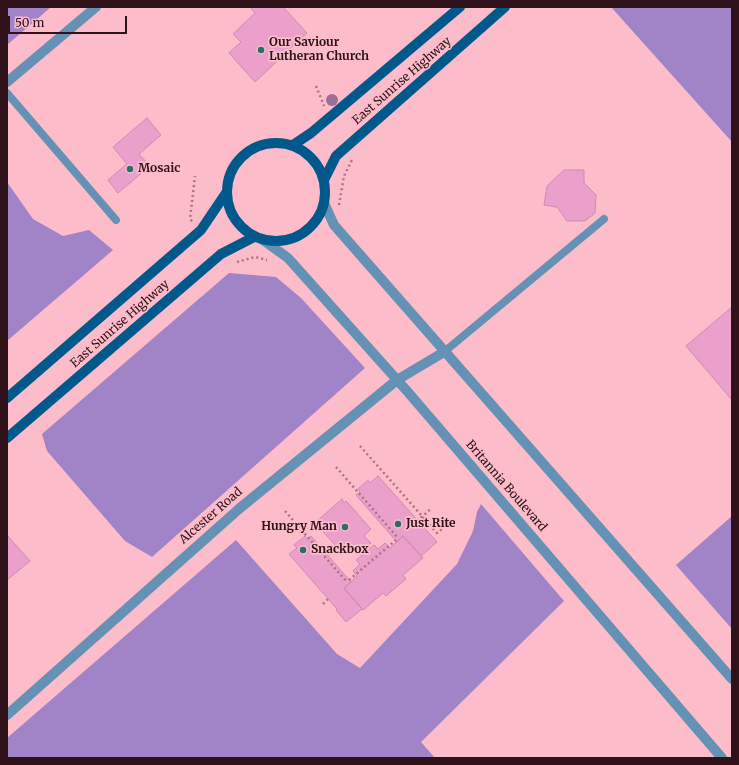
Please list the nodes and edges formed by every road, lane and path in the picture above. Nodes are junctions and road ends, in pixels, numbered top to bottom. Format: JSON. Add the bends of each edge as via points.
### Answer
{"nodes":[{"id":1,"x":96,"y":7,"type":"edge"},
{"id":2,"x":460,"y":7,"type":"edge"},
{"id":3,"x":505,"y":7,"type":"edge"},
{"id":4,"x":7,"y":82,"type":"edge"},
{"id":5,"x":7,"y":93,"type":"edge"},
{"id":6,"x":293,"y":145,"type":"junction"},
{"id":7,"x":324,"y":180,"type":"junction"},
{"id":8,"x":226,"y":193,"type":"junction"},
{"id":9,"x":324,"y":203,"type":"junction"},
{"id":10,"x":604,"y":219,"type":"dead end"},
{"id":11,"x":116,"y":220,"type":"dead end"},
{"id":12,"x":258,"y":238,"type":"junction"},
{"id":13,"x":444,"y":352,"type":"junction"},
{"id":14,"x":397,"y":380,"type":"junction"},
{"id":15,"x":7,"y":398,"type":"edge"},
{"id":16,"x":7,"y":438,"type":"edge"},
{"id":17,"x":360,"y":446,"type":"dead end"},
{"id":18,"x":336,"y":467,"type":"dead end"},
{"id":19,"x":432,"y":508,"type":"dead end"},
{"id":20,"x":285,"y":511,"type":"dead end"},
{"id":21,"x":422,"y":517,"type":"junction"},
{"id":22,"x":417,"y":521,"type":"dead end"},
{"id":23,"x":447,"y":525,"type":"dead end"},
{"id":24,"x":328,"y":599,"type":"dead end"},
{"id":25,"x":323,"y":604,"type":"dead end"},
{"id":26,"x":732,"y":679,"type":"edge"},
{"id":27,"x":7,"y":715,"type":"edge"},
{"id":28,"x":722,"y":758,"type":"edge"}],
"edges":[{"from":1,"to":4,"type":"street"},
{"from":2,"to":6,"type":"main road","name":"East Sunrise Highway","via":[[311,133]]},
{"from":3,"to":7,"type":"main road","name":"East Sunrise Highway","via":[[336,156]]},
{"from":5,"to":11,"type":"lane"},
{"from":6,"to":7,"type":"main road","via":[[307,153]]},
{"from":6,"to":8,"type":"main road","via":[[278,142],[262,144],[243,154],[230,172]]},
{"from":7,"to":9,"type":"main road"},
{"from":8,"to":12,"type":"main road","via":[[230,211],[240,226]]},
{"from":8,"to":15,"type":"main road","name":"East Sunrise Highway","via":[[201,230]]},
{"from":9,"to":12,"type":"main road","via":[[311,226],[289,240]]},
{"from":9,"to":13,"type":"street","via":[[334,225]]},
{"from":10,"to":13,"type":"lane"},
{"from":12,"to":14,"type":"street","name":"Britannia Boulevard","via":[[288,258]]},
{"from":12,"to":16,"type":"main road","name":"East Sunrise Highway","via":[[221,254]]},
{"from":13,"to":14,"type":"street","name":"Alcester Road"},
{"from":13,"to":26,"type":"street"},
{"from":14,"to":27,"type":"street","name":"Alcester Road","via":[[240,508]]},
{"from":14,"to":28,"type":"street","name":"Britannia Boulevard"},
{"from":17,"to":21,"type":"path"},
{"from":18,"to":20,"type":"path","via":[[397,539],[348,581]]},
{"from":19,"to":21,"type":"path"},
{"from":21,"to":22,"type":"path"},
{"from":21,"to":23,"type":"path","via":[[437,533]]},
{"from":24,"to":25,"type":"path"}]}
